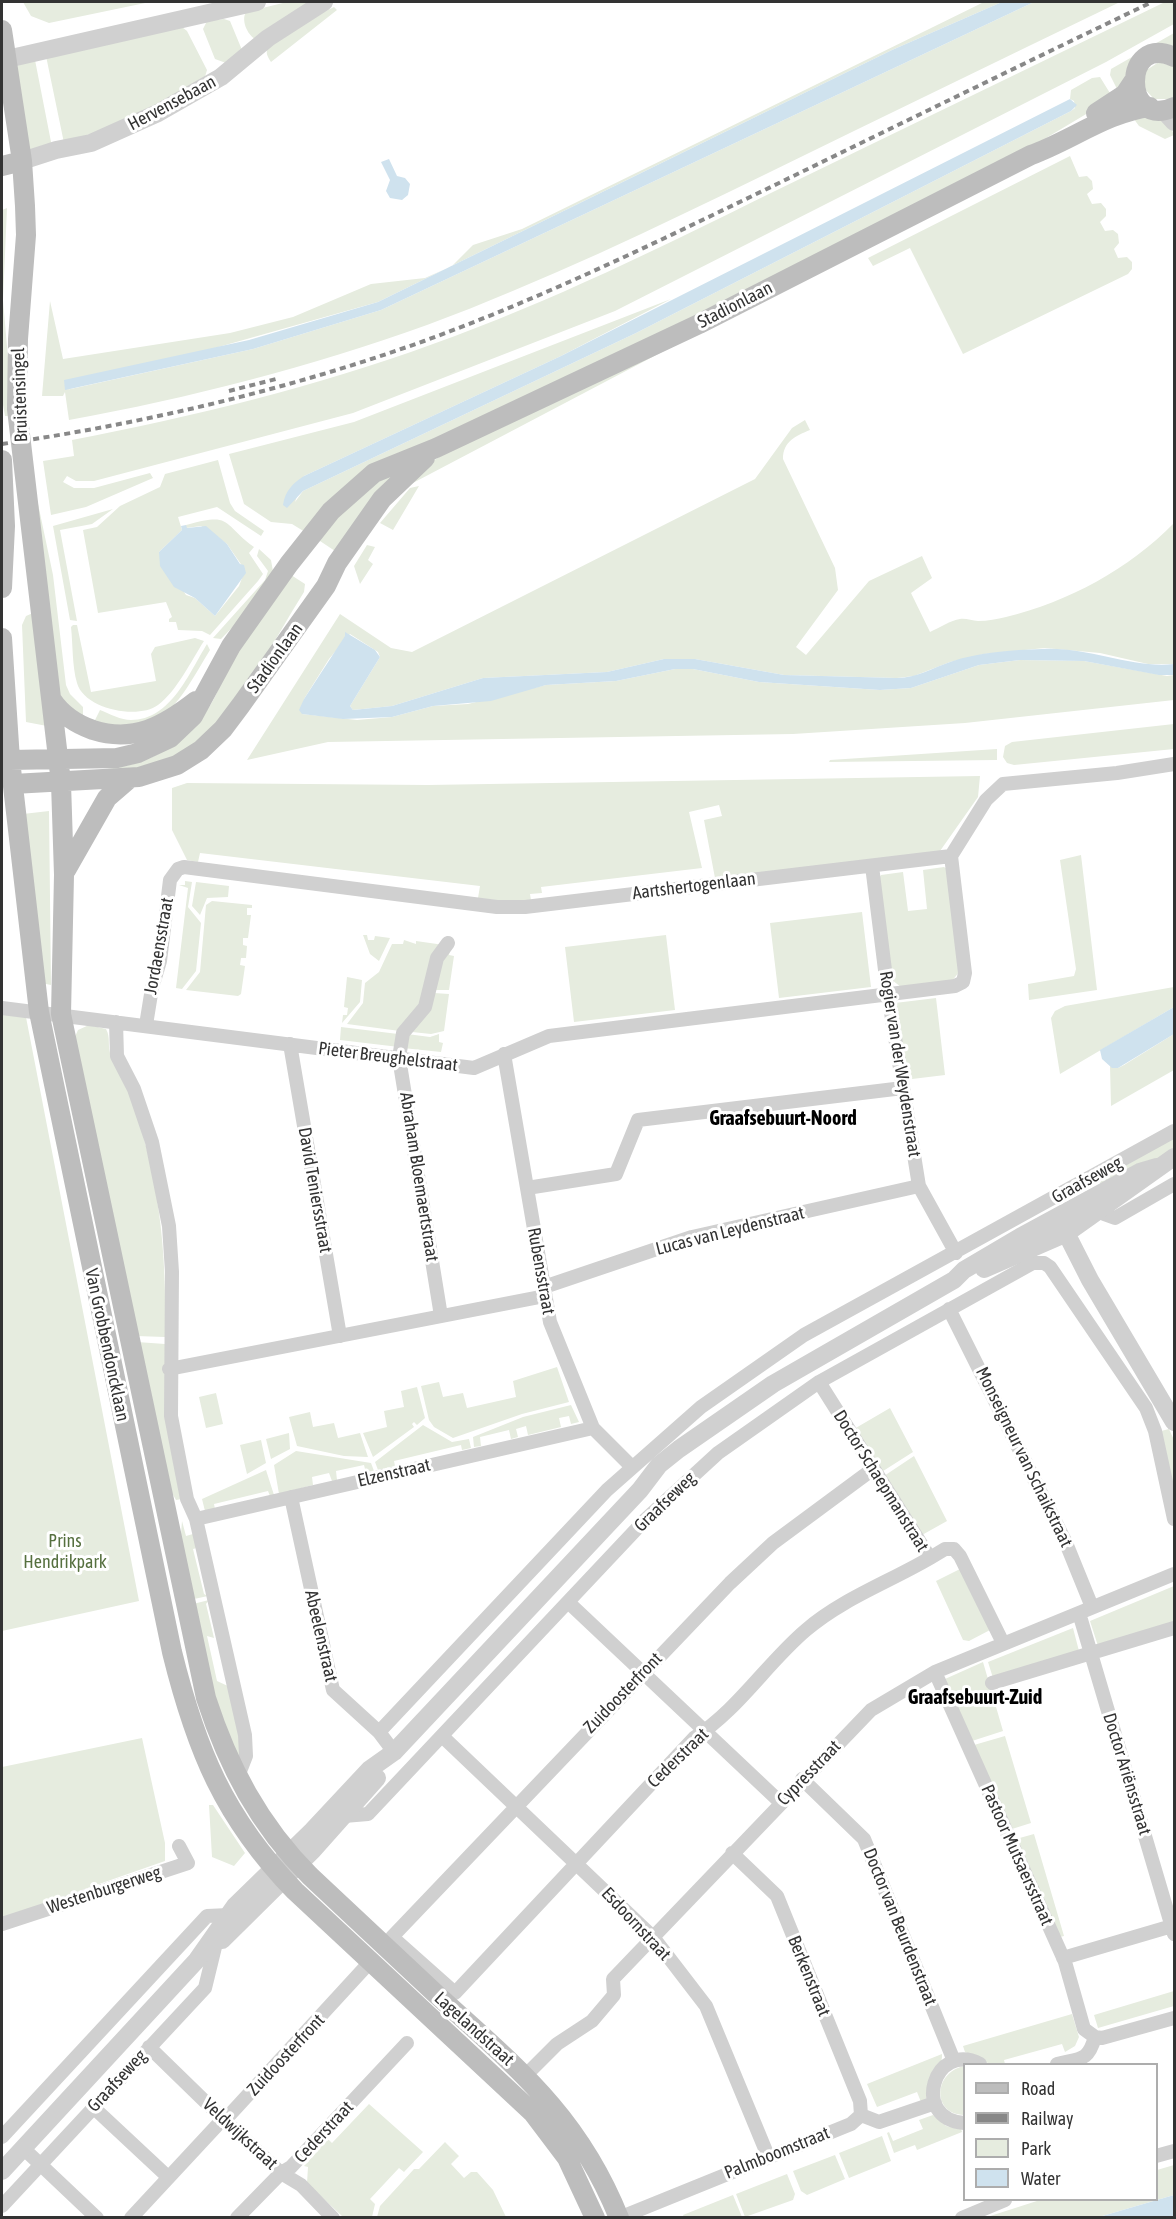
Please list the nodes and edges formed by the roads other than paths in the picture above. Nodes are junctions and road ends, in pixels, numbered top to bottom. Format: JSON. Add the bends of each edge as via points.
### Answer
{"nodes":[{"id":1,"x":257,"y":2,"type":"edge"},
{"id":2,"x":324,"y":2,"type":"edge"},
{"id":3,"x":2,"y":30,"type":"edge"},
{"id":4,"x":1174,"y":57,"type":"edge"},
{"id":5,"x":4,"y":60,"type":"edge"},
{"id":6,"x":1133,"y":82,"type":"junction"},
{"id":7,"x":1165,"y":112,"type":"edge"},
{"id":8,"x":1031,"y":155,"type":"junction"},
{"id":9,"x":22,"y":161,"type":"junction"},
{"id":10,"x":2,"y":166,"type":"edge"},
{"id":11,"x":436,"y":448,"type":"junction"},
{"id":12,"x":2,"y":460,"type":"edge"},
{"id":13,"x":2,"y":588,"type":"edge"},
{"id":14,"x":2,"y":638,"type":"edge"},
{"id":15,"x":205,"y":693,"type":"junction"},
{"id":16,"x":52,"y":700,"type":"junction"},
{"id":17,"x":6,"y":760,"type":"edge"},
{"id":18,"x":58,"y":760,"type":"junction"},
{"id":19,"x":1174,"y":764,"type":"edge"},
{"id":20,"x":129,"y":779,"type":"junction"},
{"id":21,"x":61,"y":783,"type":"junction"},
{"id":22,"x":7,"y":784,"type":"edge"},
{"id":23,"x":951,"y":856,"type":"junction"},
{"id":24,"x":872,"y":866,"type":"junction"},
{"id":25,"x":178,"y":869,"type":"joint"},
{"id":26,"x":64,"y":875,"type":"junction"},
{"id":27,"x":448,"y":943,"type":"dead end"},
{"id":28,"x":888,"y":994,"type":"junction"},
{"id":29,"x":7,"y":1008,"type":"edge"},
{"id":30,"x":39,"y":1012,"type":"junction"},
{"id":31,"x":61,"y":1014,"type":"junction"},
{"id":32,"x":116,"y":1022,"type":"junction"},
{"id":33,"x":146,"y":1025,"type":"junction"},
{"id":34,"x":290,"y":1044,"type":"junction"},
{"id":35,"x":504,"y":1054,"type":"junction"},
{"id":36,"x":399,"y":1058,"type":"junction"},
{"id":37,"x":903,"y":1088,"type":"junction"},
{"id":38,"x":1174,"y":1131,"type":"edge"},
{"id":39,"x":1174,"y":1157,"type":"edge"},
{"id":40,"x":1174,"y":1184,"type":"edge"},
{"id":41,"x":919,"y":1186,"type":"junction"},
{"id":42,"x":527,"y":1188,"type":"junction"},
{"id":43,"x":1099,"y":1203,"type":"junction"},
{"id":44,"x":1051,"y":1219,"type":"junction"},
{"id":45,"x":1000,"y":1229,"type":"junction"},
{"id":46,"x":1020,"y":1237,"type":"junction"},
{"id":47,"x":1060,"y":1237,"type":"junction"},
{"id":48,"x":956,"y":1253,"type":"junction"},
{"id":49,"x":954,"y":1280,"type":"junction"},
{"id":50,"x":1092,"y":1284,"type":"junction"},
{"id":51,"x":544,"y":1291,"type":"junction"},
{"id":52,"x":1074,"y":1300,"type":"junction"},
{"id":53,"x":950,"y":1310,"type":"junction"},
{"id":54,"x":441,"y":1316,"type":"junction"},
{"id":55,"x":340,"y":1336,"type":"junction"},
{"id":56,"x":759,"y":1365,"type":"junction"},
{"id":57,"x":169,"y":1369,"type":"junction"},
{"id":58,"x":819,"y":1382,"type":"junction"},
{"id":59,"x":773,"y":1384,"type":"junction"},
{"id":60,"x":1174,"y":1422,"type":"edge"},
{"id":61,"x":593,"y":1428,"type":"junction"},
{"id":62,"x":632,"y":1466,"type":"junction"},
{"id":63,"x":873,"y":1469,"type":"junction"},
{"id":64,"x":291,"y":1497,"type":"junction"},
{"id":65,"x":196,"y":1519,"type":"junction"},
{"id":66,"x":1174,"y":1519,"type":"edge"},
{"id":67,"x":930,"y":1558,"type":"junction"},
{"id":68,"x":1174,"y":1574,"type":"edge"},
{"id":69,"x":568,"y":1602,"type":"junction"},
{"id":70,"x":1092,"y":1607,"type":"junction"},
{"id":71,"x":1079,"y":1613,"type":"junction"},
{"id":72,"x":1174,"y":1628,"type":"edge"},
{"id":73,"x":1003,"y":1643,"type":"junction"},
{"id":74,"x":1090,"y":1654,"type":"junction"},
{"id":75,"x":935,"y":1672,"type":"junction"},
{"id":76,"x":642,"y":1673,"type":"junction"},
{"id":77,"x":992,"y":1683,"type":"dead end"},
{"id":78,"x":379,"y":1732,"type":"junction"},
{"id":79,"x":704,"y":1732,"type":"junction"},
{"id":80,"x":442,"y":1736,"type":"junction"},
{"id":81,"x":394,"y":1752,"type":"junction"},
{"id":82,"x":237,"y":1779,"type":"junction"},
{"id":83,"x":802,"y":1779,"type":"junction"},
{"id":84,"x":780,"y":1802,"type":"junction"},
{"id":85,"x":517,"y":1806,"type":"junction"},
{"id":86,"x":344,"y":1816,"type":"junction"},
{"id":87,"x":179,"y":1846,"type":"dead end"},
{"id":88,"x":732,"y":1853,"type":"junction"},
{"id":89,"x":293,"y":1859,"type":"junction"},
{"id":90,"x":577,"y":1862,"type":"junction"},
{"id":91,"x":278,"y":1873,"type":"junction"},
{"id":92,"x":229,"y":1915,"type":"junction"},
{"id":93,"x":2,"y":1924,"type":"edge"},
{"id":94,"x":1173,"y":1930,"type":"edge"},
{"id":95,"x":392,"y":1937,"type":"joint"},
{"id":96,"x":653,"y":1937,"type":"junction"},
{"id":97,"x":215,"y":1947,"type":"junction"},
{"id":98,"x":1063,"y":1958,"type":"junction"},
{"id":99,"x":197,"y":1960,"type":"junction"},
{"id":100,"x":370,"y":1962,"type":"junction"},
{"id":101,"x":455,"y":1993,"type":"joint"},
{"id":102,"x":1174,"y":2018,"type":"edge"},
{"id":103,"x":1095,"y":2037,"type":"junction"},
{"id":104,"x":407,"y":2043,"type":"dead end"},
{"id":105,"x":150,"y":2047,"type":"junction"},
{"id":106,"x":954,"y":2061,"type":"junction"},
{"id":107,"x":976,"y":2063,"type":"edge"},
{"id":108,"x":1061,"y":2063,"type":"edge"},
{"id":109,"x":525,"y":2076,"type":"junction"},
{"id":110,"x":935,"y":2103,"type":"junction"},
{"id":111,"x":93,"y":2107,"type":"junction"},
{"id":112,"x":861,"y":2115,"type":"junction"},
{"id":113,"x":224,"y":2120,"type":"junction"},
{"id":114,"x":963,"y":2123,"type":"edge"},
{"id":115,"x":2,"y":2134,"type":"edge"},
{"id":116,"x":22,"y":2148,"type":"junction"},
{"id":117,"x":1174,"y":2151,"type":"edge"},
{"id":118,"x":1158,"y":2155,"type":"edge"},
{"id":119,"x":768,"y":2156,"type":"junction"},
{"id":120,"x":40,"y":2164,"type":"junction"},
{"id":121,"x":2,"y":2171,"type":"edge"},
{"id":122,"x":281,"y":2172,"type":"junction"},
{"id":123,"x":168,"y":2177,"type":"junction"},
{"id":124,"x":1000,"y":2201,"type":"edge"},
{"id":125,"x":2,"y":2206,"type":"edge"},
{"id":126,"x":97,"y":2217,"type":"edge"},
{"id":127,"x":131,"y":2217,"type":"edge"},
{"id":128,"x":237,"y":2217,"type":"edge"},
{"id":129,"x":333,"y":2217,"type":"edge"},
{"id":130,"x":595,"y":2217,"type":"edge"},
{"id":131,"x":619,"y":2217,"type":"edge"},
{"id":132,"x":962,"y":2217,"type":"edge"}],
"edges":[{"from":1,"to":5,"type":"street"},
{"from":2,"to":9,"type":"street","name":"Hervensebaan","via":[[268,38],[221,77],[158,113],[91,143]]},
{"from":3,"to":5,"type":"main road","name":"Bruistensingel"},
{"from":4,"to":6,"type":"main road","name":"Stadionlaan","via":[[1161,54],[1144,59]]},
{"from":5,"to":9,"type":"main road","name":"Bruistensingel"},
{"from":6,"to":7,"type":"main road","via":[[1135,92]]},
{"from":6,"to":8,"type":"main road","name":"Stadionlaan","via":[[1119,100]]},
{"from":7,"to":8,"type":"main road","name":"Stadionlaan","via":[[1125,112]]},
{"from":8,"to":11,"type":"main road","name":"Stadionlaan","via":[[699,324]]},
{"from":9,"to":10,"type":"main road","name":"Hervensebaan"},
{"from":9,"to":16,"type":"main road","name":"Bruistensingel","via":[[26,235],[17,409]]},
{"from":11,"to":15,"type":"main road","name":"Stadionlaan","via":[[374,473],[331,510],[231,646]]},
{"from":11,"to":20,"type":"main road","name":"Stadionlaan","via":[[382,499],[337,562],[326,586],[223,729],[177,765]]},
{"from":12,"to":13,"type":"main road","name":"Bruistensingel"},
{"from":14,"to":17,"type":"main road"},
{"from":15,"to":16,"type":"main road","via":[[166,723],[124,736],[84,726],[62,713]]},
{"from":15,"to":18,"type":"main road","name":"Stadionlaan","via":[[194,716],[182,729],[147,750],[117,758]]},
{"from":16,"to":18,"type":"main road","name":"Bruistensingel"},
{"from":17,"to":18,"type":"main road"},
{"from":17,"to":22,"type":"main road"},
{"from":18,"to":21,"type":"main road","name":"Bruistensingel"},
{"from":19,"to":23,"type":"street","via":[[1003,784],[986,800]]},
{"from":20,"to":21,"type":"main road","name":"Stadionlaan"},
{"from":20,"to":26,"type":"main road","via":[[107,798]]},
{"from":21,"to":22,"type":"main road"},
{"from":21,"to":26,"type":"main road","name":"Van Grobbendoncklaan"},
{"from":22,"to":30,"type":"main road","name":"Van Grobbendoncklaan"},
{"from":23,"to":24,"type":"street","name":"Aartshertogenlaan"},
{"from":23,"to":28,"type":"street","name":"Pieter Breughelstraat","via":[[963,982]]},
{"from":24,"to":25,"type":"street","name":"Aartshertogenlaan","via":[[525,907],[497,907]]},
{"from":24,"to":28,"type":"street","name":"Rogier van der Weydenstraat"},
{"from":25,"to":33,"type":"street","name":"Jordaensstraat","via":[[170,880],[160,961]]},
{"from":26,"to":31,"type":"main road","name":"Van Grobbendoncklaan"},
{"from":27,"to":36,"type":"street","name":"Abraham Bloemaertstraat","via":[[437,958],[425,1007],[403,1033]]},
{"from":28,"to":35,"type":"street","name":"Pieter Breughelstraat","via":[[549,1036]]},
{"from":28,"to":37,"type":"street","name":"Rogier van der Weydenstraat"},
{"from":29,"to":30,"type":"street","name":"Pieter Breughelstraat"},
{"from":30,"to":31,"type":"street","name":"Pieter Breughelstraat"},
{"from":30,"to":91,"type":"main road","name":"Van Grobbendoncklaan","via":[[185,1704],[196,1739],[231,1811]]},
{"from":31,"to":32,"type":"street","name":"Pieter Breughelstraat"},
{"from":31,"to":82,"type":"main road","name":"Van Grobbendoncklaan","via":[[206,1698]]},
{"from":32,"to":33,"type":"street","name":"Pieter Breughelstraat"},
{"from":32,"to":57,"type":"street","via":[[117,1056],[134,1089],[152,1142],[169,1226]]},
{"from":33,"to":34,"type":"street","name":"Pieter Breughelstraat"},
{"from":34,"to":36,"type":"street","name":"Pieter Breughelstraat"},
{"from":34,"to":55,"type":"street","name":"David Teniersstraat"},
{"from":35,"to":36,"type":"street","name":"Pieter Breughelstraat","via":[[474,1068]]},
{"from":35,"to":42,"type":"street","name":"Rubensstraat"},
{"from":36,"to":54,"type":"street","name":"Abraham Bloemaertstraat"},
{"from":37,"to":41,"type":"street","name":"Rogier van der Weydenstraat"},
{"from":37,"to":42,"type":"street","via":[[638,1120],[616,1174]]},
{"from":38,"to":45,"type":"street","name":"Graafseweg"},
{"from":39,"to":43,"type":"street","name":"Graafseweg","via":[[1140,1172]]},
{"from":40,"to":43,"type":"street","name":"Graafseweg","via":[[1115,1218],[1104,1214]]},
{"from":41,"to":48,"type":"street","name":"Rogier van der Weydenstraat"},
{"from":41,"to":51,"type":"street","name":"Lucas van Leydenstraat","via":[[692,1237]]},
{"from":42,"to":51,"type":"street","name":"Rubensstraat"},
{"from":43,"to":44,"type":"street","name":"Graafseweg"},
{"from":43,"to":47,"type":"street","name":"Graafseweg"},
{"from":44,"to":46,"type":"street","name":"Graafseweg"},
{"from":44,"to":47,"type":"street"},
{"from":45,"to":46,"type":"street"},
{"from":45,"to":48,"type":"street","name":"Graafseweg"},
{"from":46,"to":49,"type":"street","name":"Graafseweg"},
{"from":47,"to":49,"type":"street","name":"Graafseweg"},
{"from":47,"to":50,"type":"street","via":[[1064,1255]]},
{"from":48,"to":56,"type":"street","name":"Graafseweg","via":[[804,1335]]},
{"from":49,"to":59,"type":"street","name":"Graafseweg"},
{"from":50,"to":52,"type":"street"},
{"from":50,"to":60,"type":"street"},
{"from":51,"to":54,"type":"street","name":"Lucas van Leydenstraat"},
{"from":51,"to":61,"type":"street","name":"Rubensstraat","via":[[550,1322]]},
{"from":52,"to":53,"type":"street","name":"Graafseweg","via":[[1047,1264],[1033,1263]]},
{"from":52,"to":66,"type":"street","via":[[1149,1414]]},
{"from":53,"to":58,"type":"street","name":"Graafseweg"},
{"from":53,"to":70,"type":"street","name":"Monseigneur van Schaikstraat","via":[[1066,1543]]},
{"from":54,"to":55,"type":"street","name":"Lucas van Leydenstraat"},
{"from":55,"to":57,"type":"street","name":"Lucas van Leydenstraat"},
{"from":56,"to":59,"type":"street"},
{"from":56,"to":62,"type":"street","name":"Graafseweg","via":[[701,1407]]},
{"from":57,"to":65,"type":"street","via":[[171,1416],[187,1499]]},
{"from":58,"to":63,"type":"street","name":"Doctor Schaepmanstraat"},
{"from":58,"to":69,"type":"street","name":"Graafseweg","via":[[718,1453],[688,1479]]},
{"from":59,"to":81,"type":"street","name":"Graafseweg","via":[[713,1427],[676,1465],[640,1490]]},
{"from":61,"to":62,"type":"street","name":"Rubensstraat"},
{"from":61,"to":64,"type":"street","name":"Elzenstraat"},
{"from":62,"to":78,"type":"street","name":"Graafseweg"},
{"from":63,"to":67,"type":"street","name":"Doctor Schaepmanstraat"},
{"from":63,"to":76,"type":"street","name":"Zuidoosterfront","via":[[773,1543]]},
{"from":64,"to":65,"type":"street","name":"Elzenstraat"},
{"from":64,"to":78,"type":"street","name":"Abeelenstraat","via":[[333,1690]]},
{"from":65,"to":82,"type":"street","via":[[245,1735],[246,1756]]},
{"from":67,"to":73,"type":"street","name":"Doctor Schaepmanstraat","via":[[945,1549],[954,1549]]},
{"from":67,"to":79,"type":"street","name":"Cederstraat","via":[[808,1628]]},
{"from":68,"to":70,"type":"street","name":"Cypresstraat"},
{"from":69,"to":76,"type":"street"},
{"from":69,"to":80,"type":"street","name":"Graafseweg"},
{"from":70,"to":71,"type":"street","name":"Cypresstraat"},
{"from":71,"to":73,"type":"street","name":"Cypresstraat"},
{"from":71,"to":74,"type":"street","name":"Doctor Ariënsstraat"},
{"from":72,"to":74,"type":"street"},
{"from":73,"to":75,"type":"street","name":"Cypresstraat"},
{"from":74,"to":77,"type":"street"},
{"from":74,"to":94,"type":"street","name":"Doctor Ariënsstraat"},
{"from":75,"to":83,"type":"street","name":"Cypresstraat","via":[[871,1710]]},
{"from":75,"to":98,"type":"street","name":"Pastoor Mutsaersstraat"},
{"from":76,"to":79,"type":"street"},
{"from":76,"to":85,"type":"street","name":"Zuidoosterfront"},
{"from":78,"to":81,"type":"street","name":"Abeelenstraat"},
{"from":79,"to":84,"type":"street"},
{"from":79,"to":90,"type":"street","name":"Cederstraat"},
{"from":80,"to":85,"type":"street","name":"Esdoornstraat"},
{"from":80,"to":86,"type":"street","name":"Graafseweg","via":[[368,1814]]},
{"from":81,"to":86,"type":"street","name":"Graafseweg"},
{"from":81,"to":89,"type":"street","name":"Graafseweg","via":[[370,1769]]},
{"from":82,"to":89,"type":"main road","name":"Van Grobbendoncklaan"},
{"from":83,"to":84,"type":"street","name":"Cypresstraat"},
{"from":83,"to":106,"type":"street","name":"Doctor van Beurdenstraat","via":[[864,1839]]},
{"from":84,"to":88,"type":"street","name":"Cypresstraat"},
{"from":85,"to":90,"type":"street","name":"Esdoornstraat"},
{"from":85,"to":95,"type":"street","name":"Zuidoosterfront"},
{"from":86,"to":89,"type":"street","name":"Graafseweg"},
{"from":87,"to":93,"type":"street","name":"Westenburgerweg","via":[[188,1863]]},
{"from":88,"to":96,"type":"street","name":"Cypresstraat"},
{"from":88,"to":112,"type":"street","name":"Berkenstraat","via":[[777,1896],[860,2101]]},
{"from":89,"to":91,"type":"street","name":"Graafseweg"},
{"from":89,"to":109,"type":"main road","name":"Lagelandstraat"},
{"from":90,"to":96,"type":"street","name":"Esdoornstraat"},
{"from":90,"to":101,"type":"street","name":"Cederstraat"},
{"from":91,"to":92,"type":"street","name":"Graafseweg"},
{"from":91,"to":97,"type":"street","name":"Graafseweg"},
{"from":91,"to":100,"type":"main road","name":"Lagelandstraat"},
{"from":92,"to":99,"type":"street","name":"Graafseweg"},
{"from":92,"to":115,"type":"street","via":[[207,1916]]},
{"from":94,"to":98,"type":"street"},
{"from":95,"to":101,"type":"street","name":"Lagelandstraat"},
{"from":96,"to":109,"type":"street","name":"Cypresstraat","via":[[613,1979],[614,1995],[592,2021],[557,2044]]},
{"from":96,"to":119,"type":"street","name":"Esdoornstraat","via":[[706,2006]]},
{"from":97,"to":99,"type":"street","name":"Graafseweg"},
{"from":97,"to":105,"type":"street","name":"Graafseweg","via":[[205,1988]]},
{"from":98,"to":103,"type":"street","name":"Pastoor Mutsaersstraat","via":[[1084,2029]]},
{"from":99,"to":116,"type":"street","name":"Graafseweg"},
{"from":100,"to":113,"type":"street","name":"Zuidoosterfront"},
{"from":100,"to":130,"type":"main road","name":"Lagelandstraat","via":[[512,2090],[545,2126],[567,2158]]},
{"from":102,"to":103,"type":"street"},
{"from":103,"to":108,"type":"street","via":[[1091,2052]]},
{"from":104,"to":122,"type":"street","name":"Cederstraat","via":[[291,2167]]},
{"from":105,"to":111,"type":"street","name":"Graafseweg"},
{"from":105,"to":113,"type":"street","name":"Veldwijkstraat"},
{"from":106,"to":107,"type":"street"},
{"from":106,"to":110,"type":"street","via":[[935,2078]]},
{"from":109,"to":131,"type":"main road","name":"Lagelandstraat","via":[[585,2148]]},
{"from":110,"to":112,"type":"street","via":[[879,2122]]},
{"from":110,"to":114,"type":"street","via":[[948,2118]]},
{"from":111,"to":120,"type":"street","name":"Graafseweg"},
{"from":111,"to":123,"type":"street"},
{"from":112,"to":119,"type":"street","name":"Palmboomstraat","via":[[851,2124]]},
{"from":113,"to":122,"type":"street","name":"Veldwijkstraat"},
{"from":113,"to":123,"type":"street","name":"Zuidoosterfront"},
{"from":116,"to":120,"type":"street"},
{"from":116,"to":121,"type":"street","name":"Graafseweg"},
{"from":117,"to":118,"type":"street"},
{"from":119,"to":131,"type":"street","name":"Palmboomstraat"},
{"from":120,"to":125,"type":"street","name":"Graafseweg"},
{"from":120,"to":126,"type":"street"},
{"from":122,"to":128,"type":"street","name":"Cederstraat"},
{"from":122,"to":129,"type":"street","name":"Veldwijkstraat","via":[[301,2185]]},
{"from":123,"to":127,"type":"street","name":"Zuidoosterfront"},
{"from":124,"to":132,"type":"street"}]}
